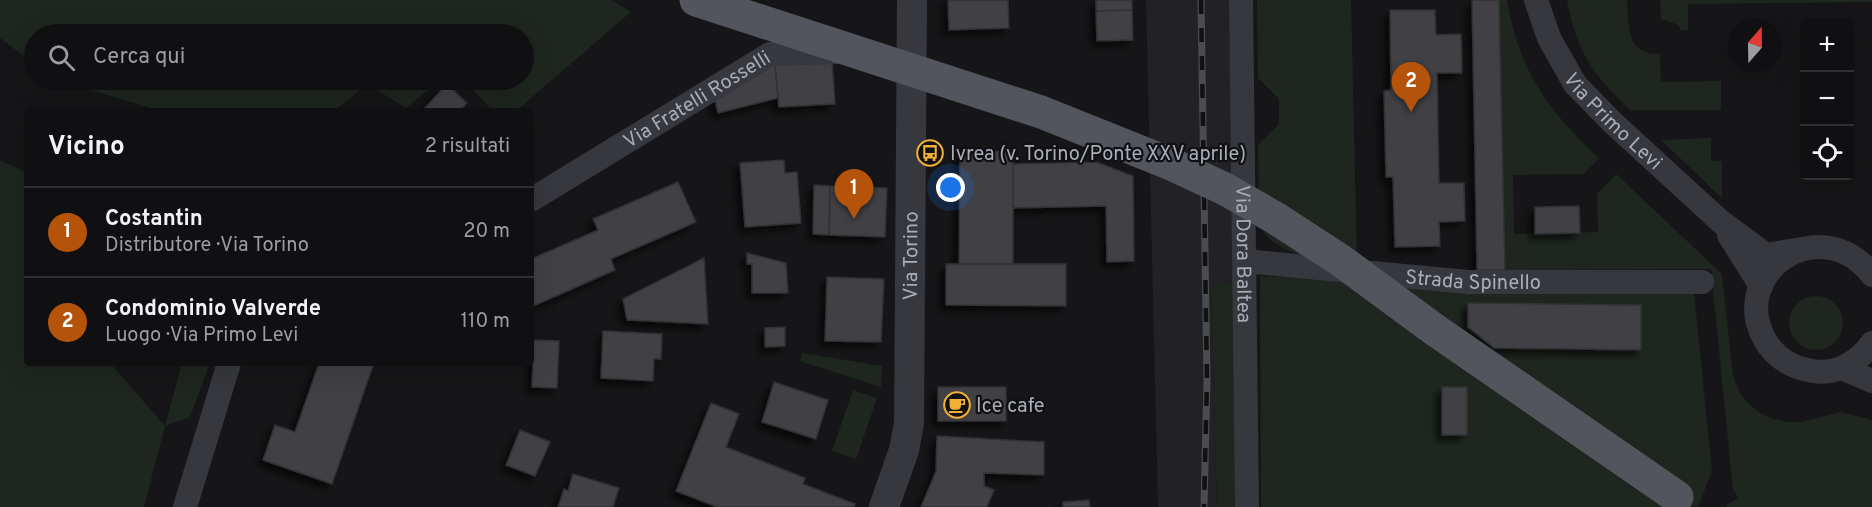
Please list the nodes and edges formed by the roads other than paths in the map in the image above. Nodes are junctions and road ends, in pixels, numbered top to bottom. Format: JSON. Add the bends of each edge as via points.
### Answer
{"nodes":[{"id":1,"x":696,"y":0,"type":"edge"},
{"id":2,"x":912,"y":0,"type":"edge"},
{"id":3,"x":1241,"y":0,"type":"edge"},
{"id":4,"x":1536,"y":0,"type":"edge"},
{"id":5,"x":912,"y":55,"type":"junction"},
{"id":6,"x":534,"y":198,"type":"edge"},
{"id":7,"x":1720,"y":221,"type":"junction"},
{"id":8,"x":1802,"y":249,"type":"junction"},
{"id":9,"x":1244,"y":261,"type":"junction"},
{"id":10,"x":1872,"y":275,"type":"edge"},
{"id":11,"x":1702,"y":282,"type":"dead end"},
{"id":12,"x":1761,"y":286,"type":"junction"},
{"id":13,"x":1872,"y":343,"type":"edge"},
{"id":14,"x":229,"y":366,"type":"edge"},
{"id":15,"x":1842,"y":368,"type":"junction"},
{"id":16,"x":1872,"y":381,"type":"edge"},
{"id":17,"x":1677,"y":497,"type":"dead end"},
{"id":18,"x":185,"y":507,"type":"edge"},
{"id":19,"x":884,"y":507,"type":"edge"},
{"id":20,"x":1247,"y":507,"type":"edge"}],
"edges":[{"from":1,"to":17,"type":"main road","bridge":true,"via":[[1041,112],[1225,189],[1340,260]]},
{"from":2,"to":5,"type":"street","name":"Via Torino"},
{"from":3,"to":9,"type":"street","name":"Via Dora Baltea"},
{"from":4,"to":7,"type":"street","name":"Via Primo Levi","via":[[1550,38],[1575,84]]},
{"from":5,"to":6,"type":"street","name":"Via Fratelli Rosselli","via":[[851,51],[770,54]]},
{"from":5,"to":19,"type":"street","name":"Via Torino","via":[[909,423]]},
{"from":7,"to":8,"type":"street","name":"Via Primo Levi","via":[[1766,255]]},
{"from":7,"to":12,"type":"street","name":"Via Primo Levi"},
{"from":8,"to":10,"type":"street","name":"Via Primo Levi","via":[[1839,250],[1858,260]]},
{"from":8,"to":12,"type":"street","via":[[1779,261]]},
{"from":9,"to":11,"type":"street","name":"Strada Spinello","via":[[1468,282]]},
{"from":9,"to":20,"type":"street","name":"Via Dora Baltea"},
{"from":12,"to":15,"type":"street","via":[[1757,319],[1763,337],[1777,356],[1802,369],[1821,372]]},
{"from":13,"to":15,"type":"street","via":[[1857,360]]},
{"from":14,"to":18,"type":"street"},
{"from":15,"to":16,"type":"street"}]}
